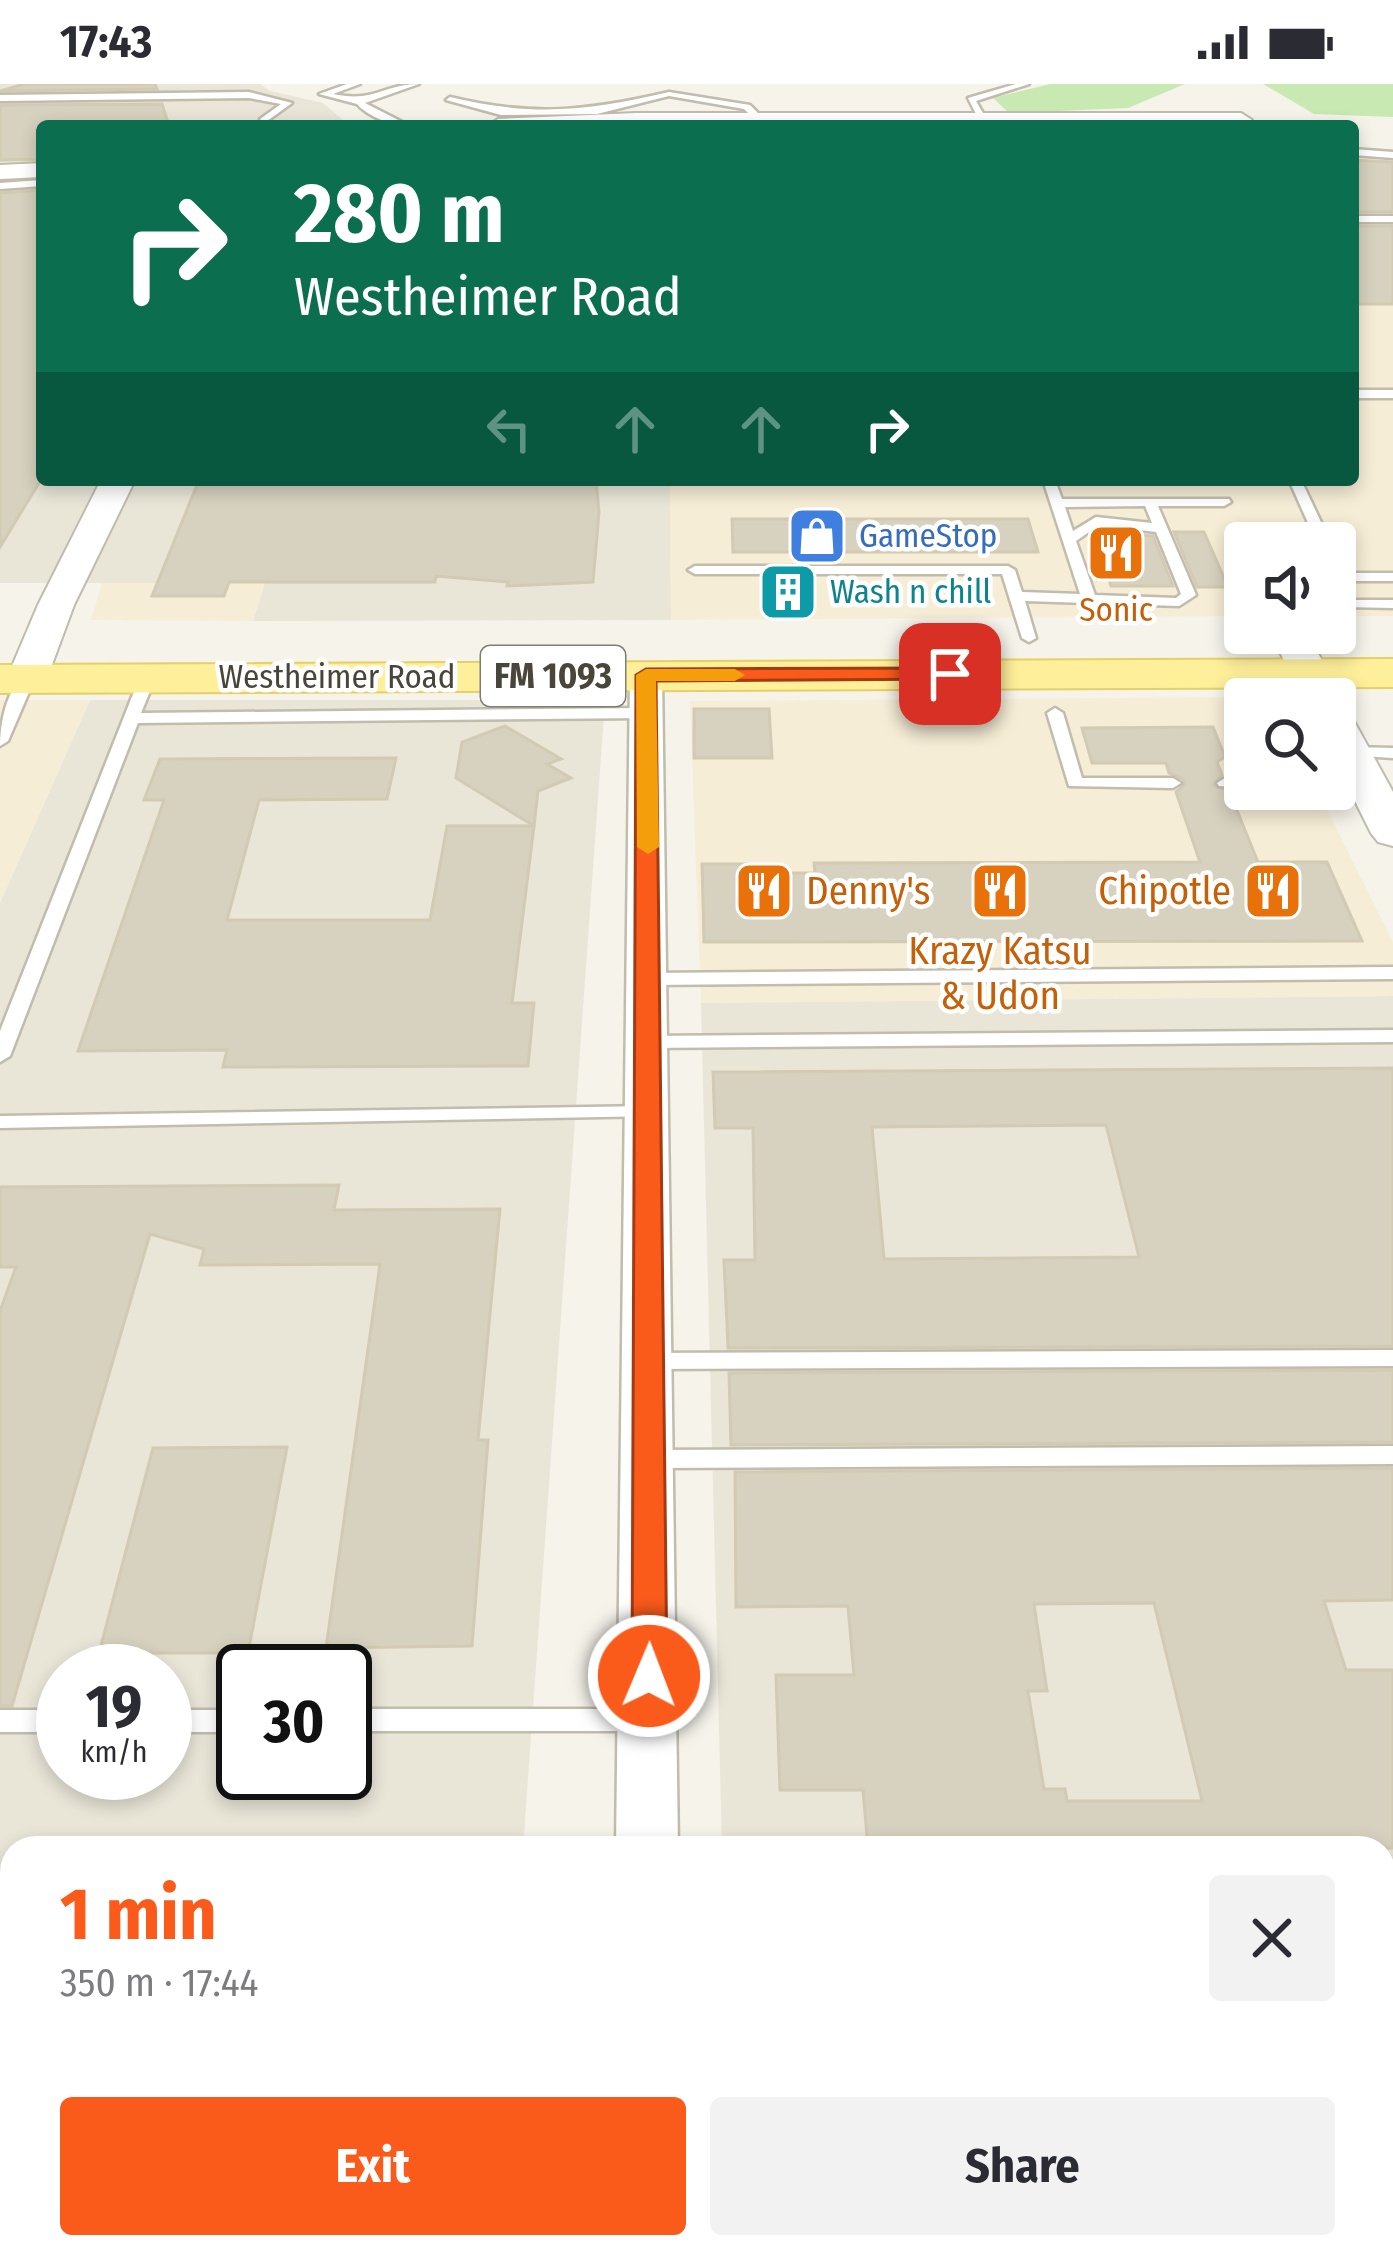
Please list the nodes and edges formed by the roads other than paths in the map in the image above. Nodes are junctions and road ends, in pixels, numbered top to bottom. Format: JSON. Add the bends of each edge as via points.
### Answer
{"nodes":[{"id":1,"x":356,"y":84,"type":"edge"},
{"id":2,"x":390,"y":84,"type":"edge"},
{"id":3,"x":1025,"y":84,"type":"edge"},
{"id":4,"x":409,"y":85,"type":"edge"},
{"id":5,"x":687,"y":89,"type":"dead end"},
{"id":6,"x":669,"y":94,"type":"junction"},
{"id":7,"x":0,"y":98,"type":"edge"},
{"id":8,"x":450,"y":100,"type":"dead end"},
{"id":9,"x":360,"y":102,"type":"junction"},
{"id":10,"x":729,"y":112,"type":"junction"},
{"id":11,"x":264,"y":120,"type":"edge"},
{"id":12,"x":392,"y":120,"type":"edge"},
{"id":13,"x":598,"y":120,"type":"edge"},
{"id":14,"x":760,"y":120,"type":"edge"},
{"id":15,"x":982,"y":120,"type":"edge"},
{"id":16,"x":1359,"y":152,"type":"edge"},
{"id":17,"x":1393,"y":155,"type":"edge"},
{"id":18,"x":36,"y":170,"type":"edge"},
{"id":19,"x":0,"y":172,"type":"edge"},
{"id":20,"x":36,"y":184,"type":"edge"},
{"id":21,"x":0,"y":186,"type":"edge"},
{"id":22,"x":1359,"y":219,"type":"edge"},
{"id":23,"x":1393,"y":219,"type":"edge"},
{"id":24,"x":1359,"y":394,"type":"edge"},
{"id":25,"x":1393,"y":394,"type":"edge"},
{"id":26,"x":115,"y":486,"type":"edge"},
{"id":27,"x":1050,"y":486,"type":"edge"},
{"id":28,"x":1298,"y":486,"type":"edge"},
{"id":29,"x":1057,"y":502,"type":"junction"},
{"id":30,"x":1150,"y":502,"type":"junction"},
{"id":31,"x":1224,"y":502,"type":"dead end"},
{"id":32,"x":1314,"y":522,"type":"edge"},
{"id":33,"x":1160,"y":528,"type":"junction"},
{"id":34,"x":1069,"y":540,"type":"junction"},
{"id":35,"x":695,"y":570,"type":"dead end"},
{"id":36,"x":1393,"y":577,"type":"edge"},
{"id":37,"x":1356,"y":586,"type":"edge"},
{"id":38,"x":1088,"y":596,"type":"junction"},
{"id":39,"x":1385,"y":601,"type":"edge"},
{"id":40,"x":1023,"y":617,"type":"junction"},
{"id":41,"x":17,"y":660,"type":"edge"},
{"id":42,"x":1309,"y":670,"type":"edge"},
{"id":43,"x":1393,"y":673,"type":"edge"},
{"id":44,"x":908,"y":675,"type":"junction"},
{"id":45,"x":646,"y":694,"type":"junction"},
{"id":46,"x":139,"y":698,"type":"junction"},
{"id":47,"x":1055,"y":712,"type":"dead end"},
{"id":48,"x":0,"y":741,"type":"edge"},
{"id":49,"x":1360,"y":742,"type":"edge"},
{"id":50,"x":1173,"y":783,"type":"dead end"},
{"id":51,"x":1393,"y":833,"type":"edge"},
{"id":52,"x":1393,"y":974,"type":"edge"},
{"id":53,"x":650,"y":979,"type":"junction"},
{"id":54,"x":1393,"y":1036,"type":"edge"},
{"id":55,"x":648,"y":1042,"type":"junction"},
{"id":56,"x":0,"y":1055,"type":"edge"},
{"id":57,"x":650,"y":1112,"type":"junction"},
{"id":58,"x":0,"y":1122,"type":"edge"},
{"id":59,"x":1393,"y":1358,"type":"edge"},
{"id":60,"x":647,"y":1360,"type":"junction"},
{"id":61,"x":1393,"y":1455,"type":"edge"},
{"id":62,"x":652,"y":1460,"type":"junction"},
{"id":63,"x":372,"y":1720,"type":"edge"},
{"id":64,"x":649,"y":1720,"type":"junction"},
{"id":65,"x":0,"y":1721,"type":"edge"},
{"id":66,"x":36,"y":1721,"type":"edge"},
{"id":67,"x":647,"y":1836,"type":"edge"}],
"edges":[{"from":1,"to":9,"type":"lane","via":[[323,94]]},
{"from":2,"to":4,"type":"lane"},
{"from":3,"to":15,"type":"lane","via":[[971,100]]},
{"from":4,"to":9,"type":"lane"},
{"from":5,"to":6,"type":"lane"},
{"from":6,"to":8,"type":"lane","via":[[597,111],[501,112]]},
{"from":6,"to":10,"type":"lane"},
{"from":7,"to":11,"type":"lane","via":[[249,95],[288,103]]},
{"from":9,"to":12,"type":"lane"},
{"from":10,"to":13,"type":"street"},
{"from":10,"to":14,"type":"street"},
{"from":16,"to":17,"type":"lane"},
{"from":18,"to":19,"type":"street"},
{"from":20,"to":21,"type":"lane"},
{"from":22,"to":23,"type":"lane"},
{"from":24,"to":25,"type":"lane"},
{"from":26,"to":41,"type":"street"},
{"from":27,"to":29,"type":"lane"},
{"from":28,"to":32,"type":"lane"},
{"from":29,"to":30,"type":"lane"},
{"from":29,"to":34,"type":"lane"},
{"from":30,"to":31,"type":"lane"},
{"from":30,"to":33,"type":"lane"},
{"from":33,"to":34,"type":"lane","via":[[1096,521]]},
{"from":33,"to":38,"type":"lane","via":[[1189,595],[1178,602]]},
{"from":34,"to":38,"type":"lane"},
{"from":35,"to":40,"type":"lane","via":[[1008,570]]},
{"from":36,"to":39,"type":"lane"},
{"from":37,"to":39,"type":"lane"},
{"from":38,"to":40,"type":"lane"},
{"from":39,"to":42,"type":"main road","name":"Westheimer Road","number":"FM 1093"},
{"from":40,"to":42,"type":"main road","name":"Westheimer Road","number":"FM 1093"},
{"from":40,"to":44,"type":"main road","name":"Westheimer Road","number":"FM 1093"},
{"from":41,"to":44,"type":"main road","name":"Westheimer Road","number":"FM 1093"},
{"from":41,"to":46,"type":"main road","name":"Westheimer Road","number":"FM 1093"},
{"from":41,"to":48,"type":"lane"},
{"from":42,"to":43,"type":"main road","name":"Westheimer Road","number":"FM 1093"},
{"from":42,"to":44,"type":"main road","name":"Westheimer Road","number":"FM 1093"},
{"from":44,"to":45,"type":"main road","name":"Westheimer Road","number":"FM 1093"},
{"from":45,"to":46,"type":"main road","name":"Westheimer Road","number":"FM 1093"},
{"from":45,"to":53,"type":"street"},
{"from":46,"to":56,"type":"lane"},
{"from":47,"to":50,"type":"lane","via":[[1075,783]]},
{"from":49,"to":51,"type":"street"},
{"from":52,"to":53,"type":"lane"},
{"from":53,"to":55,"type":"street"},
{"from":54,"to":55,"type":"lane"},
{"from":55,"to":57,"type":"street"},
{"from":57,"to":58,"type":"lane"},
{"from":57,"to":60,"type":"street"},
{"from":59,"to":60,"type":"lane"},
{"from":60,"to":62,"type":"street"},
{"from":61,"to":62,"type":"lane"},
{"from":62,"to":64,"type":"street"},
{"from":63,"to":64,"type":"lane"},
{"from":64,"to":67,"type":"street"},
{"from":65,"to":66,"type":"lane"}]}
